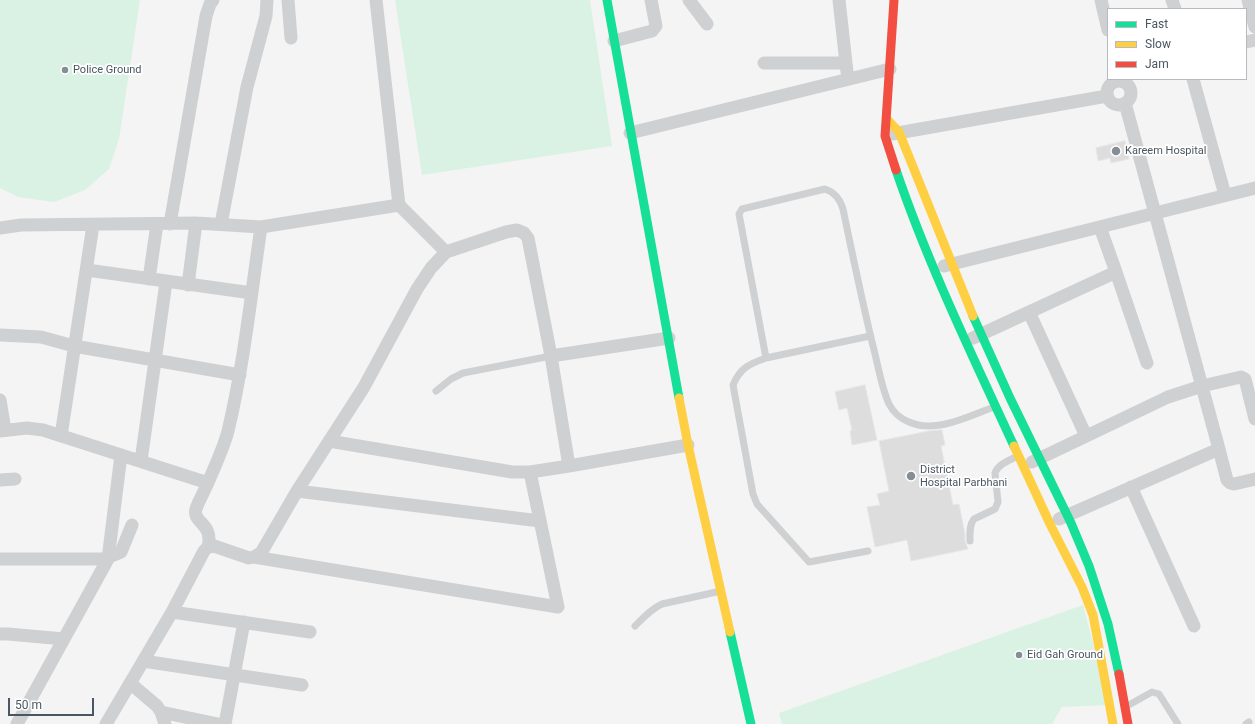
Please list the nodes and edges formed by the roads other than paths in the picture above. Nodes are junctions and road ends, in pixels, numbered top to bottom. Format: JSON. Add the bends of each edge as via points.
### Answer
{"nodes":[{"id":1,"x":213,"y":0,"type":"edge"},
{"id":2,"x":267,"y":0,"type":"edge"},
{"id":3,"x":288,"y":0,"type":"edge"},
{"id":4,"x":376,"y":0,"type":"edge"},
{"id":5,"x":607,"y":0,"type":"edge"},
{"id":6,"x":651,"y":0,"type":"edge"},
{"id":7,"x":689,"y":0,"type":"edge"},
{"id":8,"x":839,"y":0,"type":"edge"},
{"id":9,"x":894,"y":0,"type":"edge"},
{"id":10,"x":1101,"y":0,"type":"edge"},
{"id":11,"x":1248,"y":0,"type":"edge"},
{"id":12,"x":707,"y":24,"type":"dead end"},
{"id":13,"x":1107,"y":26,"type":"edge"},
{"id":14,"x":1255,"y":26,"type":"edge"},
{"id":15,"x":291,"y":38,"type":"dead end"},
{"id":16,"x":614,"y":41,"type":"junction"},
{"id":17,"x":764,"y":62,"type":"dead end"},
{"id":18,"x":846,"y":63,"type":"junction"},
{"id":19,"x":890,"y":69,"type":"junction"},
{"id":20,"x":848,"y":80,"type":"junction"},
{"id":21,"x":1120,"y":80,"type":"edge"},
{"id":22,"x":1193,"y":80,"type":"edge"},
{"id":23,"x":1107,"y":96,"type":"junction"},
{"id":24,"x":1126,"y":103,"type":"junction"},
{"id":25,"x":887,"y":119,"type":"junction"},
{"id":26,"x":899,"y":132,"type":"junction"},
{"id":27,"x":630,"y":133,"type":"junction"},
{"id":28,"x":885,"y":136,"type":"junction"},
{"id":29,"x":1255,"y":188,"type":"edge"},
{"id":30,"x":1225,"y":196,"type":"junction"},
{"id":31,"x":927,"y":204,"type":"junction"},
{"id":32,"x":399,"y":205,"type":"junction"},
{"id":33,"x":910,"y":210,"type":"junction"},
{"id":34,"x":1155,"y":213,"type":"junction"},
{"id":35,"x":164,"y":224,"type":"junction"},
{"id":36,"x":196,"y":224,"type":"junction"},
{"id":37,"x":221,"y":224,"type":"junction"},
{"id":38,"x":93,"y":225,"type":"junction"},
{"id":39,"x":261,"y":227,"type":"junction"},
{"id":40,"x":1100,"y":227,"type":"junction"},
{"id":41,"x":0,"y":228,"type":"edge"},
{"id":42,"x":446,"y":252,"type":"junction"},
{"id":43,"x":951,"y":264,"type":"junction"},
{"id":44,"x":935,"y":269,"type":"junction"},
{"id":45,"x":87,"y":270,"type":"junction"},
{"id":46,"x":1116,"y":272,"type":"junction"},
{"id":47,"x":149,"y":279,"type":"junction"},
{"id":48,"x":166,"y":282,"type":"junction"},
{"id":49,"x":188,"y":285,"type":"junction"},
{"id":50,"x":252,"y":293,"type":"junction"},
{"id":51,"x":1029,"y":312,"type":"junction"},
{"id":52,"x":982,"y":334,"type":"junction"},
{"id":53,"x":0,"y":335,"type":"edge"},
{"id":54,"x":870,"y":336,"type":"junction"},
{"id":55,"x":669,"y":338,"type":"junction"},
{"id":56,"x":965,"y":341,"type":"junction"},
{"id":57,"x":74,"y":346,"type":"junction"},
{"id":58,"x":551,"y":356,"type":"junction"},
{"id":59,"x":766,"y":358,"type":"junction"},
{"id":60,"x":155,"y":361,"type":"junction"},
{"id":61,"x":1147,"y":363,"type":"dead end"},
{"id":62,"x":240,"y":375,"type":"junction"},
{"id":63,"x":1202,"y":386,"type":"junction"},
{"id":64,"x":436,"y":391,"type":"dead end"},
{"id":65,"x":0,"y":400,"type":"edge"},
{"id":66,"x":1002,"y":402,"type":"junction"},
{"id":67,"x":1255,"y":419,"type":"edge"},
{"id":68,"x":2,"y":430,"type":"edge"},
{"id":69,"x":61,"y":436,"type":"junction"},
{"id":70,"x":1086,"y":436,"type":"junction"},
{"id":71,"x":329,"y":441,"type":"junction"},
{"id":72,"x":688,"y":445,"type":"junction"},
{"id":73,"x":1218,"y":449,"type":"junction"},
{"id":74,"x":121,"y":455,"type":"junction"},
{"id":75,"x":1039,"y":459,"type":"junction"},
{"id":76,"x":141,"y":461,"type":"junction"},
{"id":77,"x":1021,"y":461,"type":"junction"},
{"id":78,"x":569,"y":466,"type":"junction"},
{"id":79,"x":530,"y":472,"type":"junction"},
{"id":80,"x":14,"y":479,"type":"dead end"},
{"id":81,"x":1255,"y":479,"type":"edge"},
{"id":82,"x":0,"y":480,"type":"edge"},
{"id":83,"x":208,"y":483,"type":"junction"},
{"id":84,"x":1131,"y":487,"type":"junction"},
{"id":85,"x":297,"y":491,"type":"junction"},
{"id":86,"x":1067,"y":515,"type":"junction"},
{"id":87,"x":540,"y":520,"type":"junction"},
{"id":88,"x":1050,"y":524,"type":"junction"},
{"id":89,"x":132,"y":525,"type":"dead end"},
{"id":90,"x":970,"y":541,"type":"dead end"},
{"id":91,"x":208,"y":547,"type":"junction"},
{"id":92,"x":868,"y":551,"type":"dead end"},
{"id":93,"x":254,"y":557,"type":"junction"},
{"id":94,"x":109,"y":558,"type":"junction"},
{"id":95,"x":0,"y":559,"type":"edge"},
{"id":96,"x":721,"y":591,"type":"junction"},
{"id":97,"x":172,"y":612,"type":"junction"},
{"id":98,"x":244,"y":622,"type":"junction"},
{"id":99,"x":635,"y":626,"type":"dead end"},
{"id":100,"x":1194,"y":626,"type":"dead end"},
{"id":101,"x":310,"y":632,"type":"dead end"},
{"id":102,"x":0,"y":634,"type":"edge"},
{"id":103,"x":64,"y":639,"type":"junction"},
{"id":104,"x":143,"y":662,"type":"junction"},
{"id":105,"x":234,"y":675,"type":"junction"},
{"id":106,"x":130,"y":683,"type":"junction"},
{"id":107,"x":302,"y":685,"type":"dead end"},
{"id":108,"x":1125,"y":707,"type":"junction"},
{"id":109,"x":163,"y":718,"type":"edge"},
{"id":110,"x":1112,"y":720,"type":"edge"},
{"id":111,"x":17,"y":724,"type":"edge"},
{"id":112,"x":106,"y":724,"type":"edge"},
{"id":113,"x":218,"y":724,"type":"edge"},
{"id":114,"x":225,"y":724,"type":"edge"},
{"id":115,"x":751,"y":724,"type":"edge"},
{"id":116,"x":1128,"y":724,"type":"edge"},
{"id":117,"x":1178,"y":724,"type":"edge"}],
"edges":[{"from":1,"to":35,"type":"street","via":[[206,16]]},
{"from":2,"to":37,"type":"street","via":[[266,16],[247,87]]},
{"from":3,"to":15,"type":"street"},
{"from":4,"to":32,"type":"street"},
{"from":5,"to":16,"type":"street"},
{"from":6,"to":16,"type":"street","via":[[655,29]]},
{"from":7,"to":12,"type":"street"},
{"from":8,"to":18,"type":"street"},
{"from":9,"to":19,"type":"street"},
{"from":10,"to":13,"type":"street"},
{"from":11,"to":14,"type":"street"},
{"from":16,"to":27,"type":"street"},
{"from":17,"to":18,"type":"street"},
{"from":18,"to":20,"type":"street"},
{"from":19,"to":20,"type":"street"},
{"from":19,"to":25,"type":"street"},
{"from":20,"to":27,"type":"street"},
{"from":21,"to":23,"type":"street","via":[[1110,85]]},
{"from":21,"to":24,"type":"street","via":[[1130,87],[1130,99]]},
{"from":22,"to":30,"type":"street"},
{"from":23,"to":24,"type":"street","via":[[1114,104]]},
{"from":23,"to":26,"type":"street"},
{"from":24,"to":34,"type":"street"},
{"from":25,"to":26,"type":"street"},
{"from":25,"to":28,"type":"street"},
{"from":26,"to":28,"type":"street"},
{"from":26,"to":31,"type":"street"},
{"from":27,"to":55,"type":"street"},
{"from":28,"to":33,"type":"street"},
{"from":29,"to":30,"type":"street"},
{"from":30,"to":34,"type":"street"},
{"from":31,"to":33,"type":"street"},
{"from":31,"to":43,"type":"street"},
{"from":32,"to":39,"type":"street"},
{"from":32,"to":42,"type":"street"},
{"from":33,"to":44,"type":"street"},
{"from":34,"to":40,"type":"street"},
{"from":34,"to":63,"type":"street"},
{"from":35,"to":36,"type":"street"},
{"from":35,"to":38,"type":"street"},
{"from":35,"to":47,"type":"street"},
{"from":36,"to":37,"type":"street"},
{"from":36,"to":49,"type":"street"},
{"from":37,"to":39,"type":"street"},
{"from":38,"to":41,"type":"street","via":[[21,225]]},
{"from":38,"to":45,"type":"street"},
{"from":39,"to":50,"type":"street"},
{"from":40,"to":43,"type":"street"},
{"from":40,"to":46,"type":"street"},
{"from":42,"to":58,"type":"street","via":[[506,232],[517,230],[524,233],[528,238]]},
{"from":42,"to":71,"type":"street","via":[[417,289],[364,388]]},
{"from":43,"to":44,"type":"street"},
{"from":43,"to":52,"type":"street"},
{"from":44,"to":56,"type":"street"},
{"from":45,"to":47,"type":"street"},
{"from":45,"to":57,"type":"street"},
{"from":46,"to":51,"type":"street"},
{"from":46,"to":61,"type":"street"},
{"from":47,"to":48,"type":"street"},
{"from":48,"to":49,"type":"street"},
{"from":48,"to":60,"type":"street"},
{"from":49,"to":50,"type":"street"},
{"from":50,"to":62,"type":"street"},
{"from":51,"to":52,"type":"street"},
{"from":51,"to":70,"type":"street"},
{"from":52,"to":56,"type":"street"},
{"from":52,"to":66,"type":"street"},
{"from":53,"to":57,"type":"street","via":[[41,337]]},
{"from":54,"to":59,"type":"lane"},
{"from":54,"to":59,"type":"lane","via":[[843,209],[835,195],[829,190],[821,189],[742,209],[739,214]]},
{"from":54,"to":66,"type":"lane","via":[[889,403],[897,414],[909,422],[919,425],[949,423]]},
{"from":55,"to":58,"type":"street"},
{"from":55,"to":72,"type":"street"},
{"from":56,"to":66,"type":"street"},
{"from":57,"to":60,"type":"street"},
{"from":57,"to":69,"type":"street"},
{"from":58,"to":64,"type":"lane","via":[[463,373]]},
{"from":58,"to":78,"type":"street"},
{"from":59,"to":92,"type":"lane","via":[[745,367],[739,372],[733,384],[754,500],[809,562]]},
{"from":60,"to":62,"type":"street"},
{"from":60,"to":76,"type":"street"},
{"from":62,"to":83,"type":"street","via":[[228,432]]},
{"from":63,"to":67,"type":"street","via":[[1243,377]]},
{"from":63,"to":70,"type":"street","via":[[1168,397]]},
{"from":63,"to":73,"type":"street"},
{"from":65,"to":68,"type":"street"},
{"from":66,"to":75,"type":"street"},
{"from":66,"to":77,"type":"street"},
{"from":68,"to":69,"type":"street","via":[[27,428]]},
{"from":69,"to":74,"type":"street"},
{"from":70,"to":75,"type":"street"},
{"from":71,"to":79,"type":"street","via":[[512,472]]},
{"from":71,"to":85,"type":"street"},
{"from":72,"to":78,"type":"street"},
{"from":72,"to":96,"type":"street"},
{"from":73,"to":81,"type":"street","via":[[1230,483]]},
{"from":73,"to":84,"type":"street"},
{"from":74,"to":76,"type":"street"},
{"from":74,"to":94,"type":"street"},
{"from":75,"to":77,"type":"street"},
{"from":75,"to":86,"type":"street"},
{"from":76,"to":83,"type":"street"},
{"from":77,"to":88,"type":"street"},
{"from":77,"to":90,"type":"lane","via":[[997,469],[997,506],[974,519],[970,525]]},
{"from":78,"to":79,"type":"street"},
{"from":79,"to":87,"type":"street"},
{"from":80,"to":82,"type":"street"},
{"from":83,"to":91,"type":"street","via":[[196,514],[209,534]]},
{"from":84,"to":86,"type":"street"},
{"from":84,"to":100,"type":"street"},
{"from":85,"to":87,"type":"street"},
{"from":85,"to":93,"type":"street","via":[[261,553]]},
{"from":86,"to":88,"type":"street"},
{"from":86,"to":108,"type":"street","via":[[1106,615]]},
{"from":87,"to":93,"type":"street","via":[[558,607]]},
{"from":88,"to":110,"type":"street","via":[[1082,587],[1093,615]]},
{"from":89,"to":94,"type":"street","via":[[121,552]]},
{"from":91,"to":93,"type":"street","via":[[214,546],[249,558]]},
{"from":91,"to":97,"type":"street","via":[[204,550]]},
{"from":94,"to":95,"type":"street"},
{"from":94,"to":103,"type":"street"},
{"from":96,"to":99,"type":"lane","via":[[662,604],[650,611]]},
{"from":96,"to":115,"type":"street"},
{"from":97,"to":98,"type":"street"},
{"from":97,"to":104,"type":"street"},
{"from":98,"to":101,"type":"street"},
{"from":98,"to":105,"type":"street"},
{"from":102,"to":103,"type":"street"},
{"from":103,"to":111,"type":"street"},
{"from":104,"to":105,"type":"street"},
{"from":104,"to":106,"type":"street"},
{"from":105,"to":107,"type":"street"},
{"from":105,"to":114,"type":"street"},
{"from":106,"to":109,"type":"street"},
{"from":106,"to":112,"type":"street"},
{"from":108,"to":110,"type":"lane"},
{"from":108,"to":116,"type":"street"},
{"from":108,"to":117,"type":"lane","via":[[1156,692]]},
{"from":109,"to":113,"type":"street"}]}
